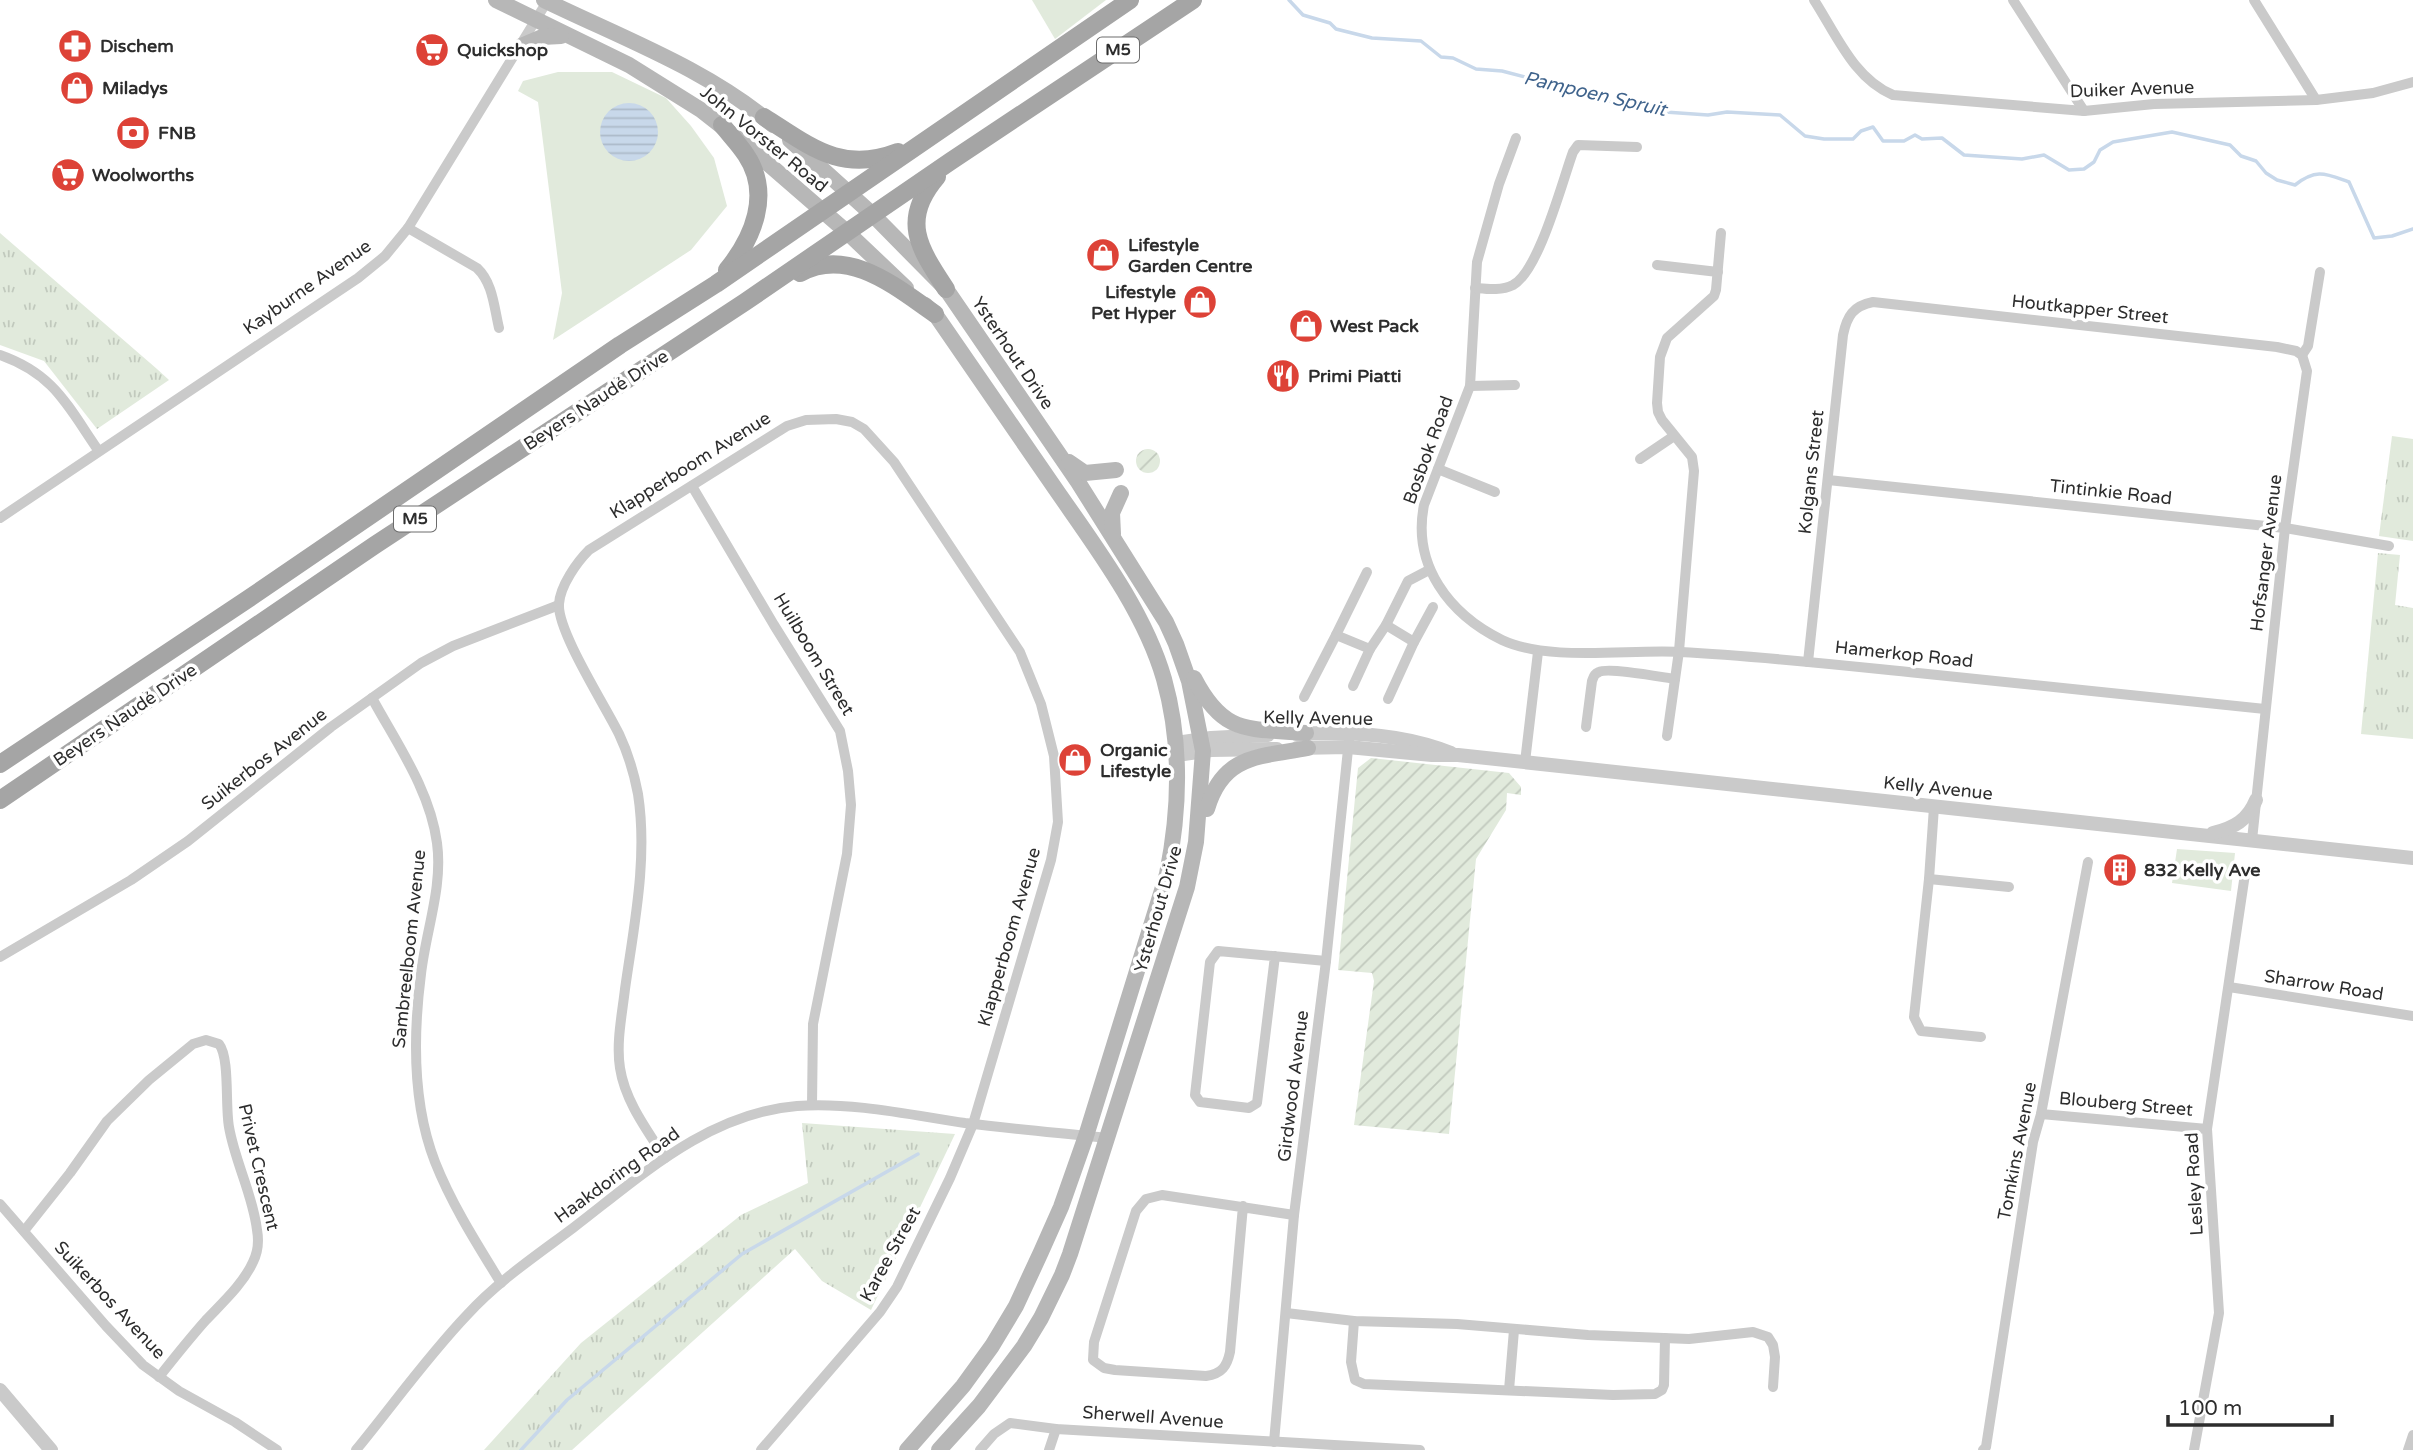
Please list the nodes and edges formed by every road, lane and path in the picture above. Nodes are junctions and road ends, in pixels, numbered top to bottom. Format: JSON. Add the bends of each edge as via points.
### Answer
{"nodes":[{"id":1,"x":496,"y":0,"type":"edge"},
{"id":2,"x":1130,"y":0,"type":"edge"},
{"id":3,"x":1193,"y":0,"type":"edge"},
{"id":4,"x":1814,"y":0,"type":"edge"},
{"id":5,"x":2012,"y":0,"type":"edge"},
{"id":6,"x":2254,"y":0,"type":"edge"},
{"id":7,"x":546,"y":1,"type":"edge"},
{"id":8,"x":536,"y":21,"type":"junction"},
{"id":9,"x":574,"y":38,"type":"junction"},
{"id":10,"x":522,"y":46,"type":"junction"},
{"id":11,"x":2413,"y":82,"type":"edge"},
{"id":12,"x":2316,"y":100,"type":"junction"},
{"id":13,"x":2084,"y":111,"type":"junction"},
{"id":14,"x":764,"y":117,"type":"junction"},
{"id":15,"x":722,"y":125,"type":"junction"},
{"id":16,"x":931,"y":136,"type":"junction"},
{"id":17,"x":1516,"y":138,"type":"dead end"},
{"id":18,"x":1637,"y":147,"type":"dead end"},
{"id":19,"x":951,"y":161,"type":"junction"},
{"id":20,"x":849,"y":192,"type":"junction"},
{"id":21,"x":822,"y":211,"type":"junction"},
{"id":22,"x":873,"y":215,"type":"junction"},
{"id":23,"x":408,"y":228,"type":"junction"},
{"id":24,"x":848,"y":233,"type":"junction"},
{"id":25,"x":1721,"y":233,"type":"dead end"},
{"id":26,"x":1657,"y":265,"type":"dead end"},
{"id":27,"x":1718,"y":272,"type":"junction"},
{"id":28,"x":2320,"y":272,"type":"dead end"},
{"id":29,"x":716,"y":284,"type":"junction"},
{"id":30,"x":1475,"y":288,"type":"junction"},
{"id":31,"x":946,"y":289,"type":"junction"},
{"id":32,"x":745,"y":302,"type":"junction"},
{"id":33,"x":1873,"y":302,"type":"joint"},
{"id":34,"x":935,"y":314,"type":"junction"},
{"id":35,"x":499,"y":328,"type":"dead end"},
{"id":36,"x":0,"y":355,"type":"edge"},
{"id":37,"x":2302,"y":355,"type":"junction"},
{"id":38,"x":1515,"y":385,"type":"dead end"},
{"id":39,"x":1470,"y":386,"type":"junction"},
{"id":40,"x":1674,"y":436,"type":"junction"},
{"id":41,"x":98,"y":450,"type":"junction"},
{"id":42,"x":1057,"y":451,"type":"junction"},
{"id":43,"x":1640,"y":459,"type":"dead end"},
{"id":44,"x":1438,"y":469,"type":"junction"},
{"id":45,"x":1116,"y":470,"type":"dead end"},
{"id":46,"x":1828,"y":480,"type":"junction"},
{"id":47,"x":692,"y":486,"type":"junction"},
{"id":48,"x":1495,"y":492,"type":"dead end"},
{"id":49,"x":1121,"y":493,"type":"dead end"},
{"id":50,"x":0,"y":518,"type":"edge"},
{"id":51,"x":2285,"y":528,"type":"junction"},
{"id":52,"x":1113,"y":536,"type":"junction"},
{"id":53,"x":2389,"y":546,"type":"dead end"},
{"id":54,"x":1429,"y":570,"type":"junction"},
{"id":55,"x":1367,"y":572,"type":"dead end"},
{"id":56,"x":559,"y":605,"type":"junction"},
{"id":57,"x":1433,"y":607,"type":"dead end"},
{"id":58,"x":1386,"y":625,"type":"junction"},
{"id":59,"x":1336,"y":635,"type":"junction"},
{"id":60,"x":1414,"y":642,"type":"junction"},
{"id":61,"x":1177,"y":645,"type":"junction"},
{"id":62,"x":1370,"y":649,"type":"junction"},
{"id":63,"x":1679,"y":651,"type":"junction"},
{"id":64,"x":1538,"y":652,"type":"junction"},
{"id":65,"x":1808,"y":662,"type":"junction"},
{"id":66,"x":1675,"y":679,"type":"junction"},
{"id":67,"x":1353,"y":686,"type":"dead end"},
{"id":68,"x":1304,"y":697,"type":"dead end"},
{"id":69,"x":372,"y":698,"type":"junction"},
{"id":70,"x":1388,"y":699,"type":"dead end"},
{"id":71,"x":2265,"y":709,"type":"junction"},
{"id":72,"x":1586,"y":727,"type":"dead end"},
{"id":73,"x":1667,"y":736,"type":"dead end"},
{"id":74,"x":1349,"y":740,"type":"junction"},
{"id":75,"x":1307,"y":741,"type":"junction"},
{"id":76,"x":1202,"y":745,"type":"junction"},
{"id":77,"x":1176,"y":749,"type":"junction"},
{"id":78,"x":1525,"y":762,"type":"junction"},
{"id":79,"x":0,"y":764,"type":"edge"},
{"id":80,"x":0,"y":800,"type":"edge"},
{"id":81,"x":2256,"y":800,"type":"junction"},
{"id":82,"x":1934,"y":807,"type":"junction"},
{"id":83,"x":2205,"y":834,"type":"junction"},
{"id":84,"x":2252,"y":840,"type":"junction"},
{"id":85,"x":1196,"y":842,"type":"junction"},
{"id":86,"x":2413,"y":859,"type":"edge"},
{"id":87,"x":2088,"y":862,"type":"dead end"},
{"id":88,"x":2245,"y":874,"type":"dead end"},
{"id":89,"x":1929,"y":878,"type":"junction"},
{"id":90,"x":2009,"y":887,"type":"dead end"},
{"id":91,"x":1275,"y":956,"type":"junction"},
{"id":92,"x":0,"y":957,"type":"edge"},
{"id":93,"x":1326,"y":961,"type":"junction"},
{"id":94,"x":2229,"y":987,"type":"junction"},
{"id":95,"x":2413,"y":1016,"type":"edge"},
{"id":96,"x":1981,"y":1037,"type":"dead end"},
{"id":97,"x":812,"y":1105,"type":"junction"},
{"id":98,"x":2041,"y":1114,"type":"junction"},
{"id":99,"x":973,"y":1124,"type":"junction"},
{"id":100,"x":2207,"y":1129,"type":"junction"},
{"id":101,"x":1086,"y":1136,"type":"junction"},
{"id":102,"x":1107,"y":1138,"type":"junction"},
{"id":103,"x":665,"y":1158,"type":"junction"},
{"id":104,"x":0,"y":1204,"type":"edge"},
{"id":105,"x":1242,"y":1206,"type":"junction"},
{"id":106,"x":1294,"y":1215,"type":"junction"},
{"id":107,"x":24,"y":1231,"type":"junction"},
{"id":108,"x":501,"y":1283,"type":"junction"},
{"id":109,"x":1286,"y":1313,"type":"junction"},
{"id":110,"x":1354,"y":1321,"type":"junction"},
{"id":111,"x":1514,"y":1330,"type":"junction"},
{"id":112,"x":1665,"y":1338,"type":"junction"},
{"id":113,"x":159,"y":1377,"type":"junction"},
{"id":114,"x":1773,"y":1387,"type":"dead end"},
{"id":115,"x":0,"y":1390,"type":"edge"},
{"id":116,"x":1509,"y":1390,"type":"junction"},
{"id":117,"x":1056,"y":1429,"type":"junction"},
{"id":118,"x":2413,"y":1435,"type":"edge"},
{"id":119,"x":1274,"y":1442,"type":"junction"},
{"id":120,"x":1293,"y":1447,"type":"edge"},
{"id":121,"x":1984,"y":1448,"type":"edge"},
{"id":122,"x":51,"y":1450,"type":"edge"},
{"id":123,"x":277,"y":1450,"type":"edge"},
{"id":124,"x":356,"y":1450,"type":"edge"},
{"id":125,"x":761,"y":1450,"type":"edge"},
{"id":126,"x":907,"y":1450,"type":"edge"},
{"id":127,"x":939,"y":1450,"type":"edge"},
{"id":128,"x":980,"y":1450,"type":"edge"},
{"id":129,"x":1049,"y":1450,"type":"edge"},
{"id":130,"x":1420,"y":1450,"type":"edge"},
{"id":131,"x":2194,"y":1450,"type":"edge"},
{"id":132,"x":2408,"y":1450,"type":"edge"}],
"edges":[{"from":1,"to":8,"type":"main road","name":"John Vorster Road"},
{"from":2,"to":16,"type":"main road","name":"Beyers Naudé Drive","number":"M5"},
{"from":3,"to":19,"type":"main road","name":"Beyers Naudé Drive","number":"M5"},
{"from":4,"to":13,"type":"street","name":"Duiker Avenue","via":[[1859,71],[1884,91]]},
{"from":5,"to":13,"type":"street"},
{"from":6,"to":12,"type":"street"},
{"from":7,"to":8,"type":"street","name":"Kayburne Avenue"},
{"from":7,"to":14,"type":"main road","name":"John Vorster Road","via":[[719,86]]},
{"from":8,"to":9,"type":"main road","name":"John Vorster Road"},
{"from":8,"to":10,"type":"street","name":"Kayburne Avenue"},
{"from":9,"to":10,"type":"main road","via":[[542,37]]},
{"from":9,"to":15,"type":"main road","name":"John Vorster Road","via":[[629,65]]},
{"from":10,"to":23,"type":"street","name":"Kayburne Avenue"},
{"from":11,"to":12,"type":"street","name":"Duiker Avenue","via":[[2373,93]]},
{"from":12,"to":13,"type":"street","name":"Duiker Avenue","via":[[2154,104]]},
{"from":14,"to":16,"type":"main road","via":[[842,160],[882,158]]},
{"from":14,"to":20,"type":"main road","name":"John Vorster Road"},
{"from":15,"to":21,"type":"main road","name":"John Vorster Road"},
{"from":15,"to":29,"type":"main road","via":[[747,156],[756,177],[758,209],[750,238]]},
{"from":16,"to":20,"type":"main road","name":"Beyers Naudé Drive","number":"M5"},
{"from":17,"to":30,"type":"street","name":"Bosbok Road","via":[[1482,241]]},
{"from":18,"to":30,"type":"street","via":[[1578,145],[1525,276],[1505,288]]},
{"from":19,"to":22,"type":"main road","name":"Beyers Naudé Drive","number":"M5"},
{"from":19,"to":31,"type":"main road","via":[[922,196],[915,229],[919,245]]},
{"from":20,"to":21,"type":"main road","name":"Beyers Naudé Drive","number":"M5"},
{"from":20,"to":22,"type":"main road","name":"John Vorster Road"},
{"from":21,"to":24,"type":"main road","name":"John Vorster Road"},
{"from":21,"to":29,"type":"main road","name":"Beyers Naudé Drive","number":"M5"},
{"from":22,"to":24,"type":"main road","name":"Beyers Naudé Drive","number":"M5"},
{"from":22,"to":31,"type":"main road","name":"Ysterhout Drive"},
{"from":23,"to":35,"type":"street","via":[[484,274]]},
{"from":23,"to":41,"type":"street","name":"Kayburne Avenue","via":[[385,256],[358,278]]},
{"from":24,"to":32,"type":"main road","name":"Beyers Naudé Drive","number":"M5"},
{"from":24,"to":34,"type":"main road","name":"Ysterhout Drive"},
{"from":25,"to":27,"type":"street"},
{"from":26,"to":27,"type":"street"},
{"from":27,"to":40,"type":"street","via":[[1711,301],[1667,338],[1661,349],[1657,403]]},
{"from":28,"to":37,"type":"street","name":"Hofsanger Avenue","via":[[2308,346]]},
{"from":29,"to":79,"type":"main road","name":"Beyers Naudé Drive","number":"M5"},
{"from":30,"to":39,"type":"street","name":"Bosbok Road"},
{"from":31,"to":42,"type":"main road","name":"Ysterhout Drive"},
{"from":32,"to":34,"type":"main road","via":[[806,269],[838,265],[883,278]]},
{"from":32,"to":80,"type":"main road","name":"Beyers Naudé Drive","number":"M5"},
{"from":33,"to":37,"type":"street","name":"Houtkapper Street","via":[[2277,346]]},
{"from":33,"to":46,"type":"street","name":"Kolgans Street","via":[[1855,308],[1846,323]]},
{"from":34,"to":77,"type":"main road","name":"Ysterhout Drive","via":[[1139,617],[1164,680]]},
{"from":36,"to":41,"type":"street","via":[[42,376]]},
{"from":37,"to":51,"type":"street","name":"Hofsanger Avenue","via":[[2307,372]]},
{"from":38,"to":39,"type":"street"},
{"from":39,"to":44,"type":"street","name":"Bosbok Road"},
{"from":40,"to":43,"type":"street"},
{"from":40,"to":63,"type":"street","via":[[1692,457],[1694,471]]},
{"from":41,"to":50,"type":"street","name":"Kayburne Avenue"},
{"from":42,"to":45,"type":"main road","via":[[1085,473]]},
{"from":42,"to":52,"type":"main road","name":"Ysterhout Drive"},
{"from":44,"to":48,"type":"street"},
{"from":44,"to":54,"type":"street","name":"Bosbok Road","via":[[1421,522]]},
{"from":46,"to":51,"type":"street","name":"Tintinkie Road"},
{"from":46,"to":65,"type":"street","name":"Kolgans Street"},
{"from":47,"to":56,"type":"street","name":"Klapperboom Avenue","via":[[589,550],[569,575]]},
{"from":47,"to":97,"type":"street","name":"Huilboom Street","via":[[841,731],[851,805],[847,854],[813,1024]]},
{"from":47,"to":99,"type":"street","name":"Klapperboom Avenue","via":[[788,426],[822,419],[852,422],[894,463],[1020,652],[1041,704],[1054,757],[1058,822],[1051,860]]},
{"from":49,"to":52,"type":"main road","via":[[1112,513]]},
{"from":51,"to":53,"type":"street","name":"Tintinkie Road"},
{"from":51,"to":71,"type":"street","name":"Hofsanger Avenue"},
{"from":52,"to":61,"type":"main road","name":"Ysterhout Drive"},
{"from":54,"to":58,"type":"street","via":[[1408,581]]},
{"from":54,"to":64,"type":"street","name":"Bosbok Road","via":[[1468,617],[1503,640]]},
{"from":55,"to":59,"type":"street"},
{"from":56,"to":69,"type":"street","name":"Suikerbos Avenue","via":[[436,655]]},
{"from":56,"to":103,"type":"street","via":[[570,642],[619,735],[636,781],[642,837],[640,874],[621,1023],[620,1069],[632,1105]]},
{"from":57,"to":60,"type":"street"},
{"from":58,"to":60,"type":"street"},
{"from":58,"to":62,"type":"street"},
{"from":59,"to":62,"type":"street"},
{"from":59,"to":68,"type":"street"},
{"from":60,"to":70,"type":"street"},
{"from":61,"to":75,"type":"main road","via":[[1199,688],[1221,717],[1244,728]]},
{"from":61,"to":76,"type":"main road","name":"Ysterhout Drive"},
{"from":62,"to":67,"type":"street"},
{"from":63,"to":64,"type":"street","name":"Hamerkop Road"},
{"from":63,"to":65,"type":"street","name":"Hamerkop Road"},
{"from":63,"to":66,"type":"street"},
{"from":64,"to":78,"type":"street"},
{"from":65,"to":71,"type":"street","name":"Hamerkop Road"},
{"from":66,"to":72,"type":"street","via":[[1600,671],[1592,681]]},
{"from":66,"to":73,"type":"street"},
{"from":69,"to":92,"type":"street","name":"Suikerbos Avenue","via":[[179,847]]},
{"from":69,"to":108,"type":"street","name":"Sambreelboom Avenue","via":[[420,788],[437,845],[436,888],[416,1022],[417,1085],[425,1126],[444,1184]]},
{"from":71,"to":81,"type":"street","name":"Hofsanger Avenue"},
{"from":74,"to":75,"type":"street","name":"Kelly Avenue"},
{"from":74,"to":78,"type":"street","name":"Kelly Avenue","via":[[1432,755]]},
{"from":74,"to":93,"type":"street","name":"Girdwood Avenue"},
{"from":75,"to":76,"type":"street","name":"Kelly Avenue"},
{"from":75,"to":85,"type":"main road","via":[[1233,767],[1212,791]]},
{"from":76,"to":77,"type":"street","name":"Kelly Avenue"},
{"from":76,"to":85,"type":"main road","name":"Ysterhout Drive"},
{"from":77,"to":101,"type":"main road","name":"Ysterhout Drive","via":[[1178,797],[1167,874]]},
{"from":78,"to":82,"type":"street","name":"Kelly Avenue"},
{"from":81,"to":83,"type":"street","via":[[2252,811],[2235,826]]},
{"from":81,"to":84,"type":"street","name":"Hofsanger Avenue"},
{"from":82,"to":83,"type":"street","name":"Kelly Avenue"},
{"from":82,"to":89,"type":"street"},
{"from":83,"to":84,"type":"street","name":"Kelly Avenue"},
{"from":84,"to":86,"type":"street","name":"Kelly Avenue"},
{"from":85,"to":102,"type":"main road","name":"Ysterhout Drive","via":[[1187,887]]},
{"from":87,"to":98,"type":"street","name":"Tomkins Avenue"},
{"from":88,"to":94,"type":"street","name":"Lesley Road"},
{"from":89,"to":90,"type":"street"},
{"from":89,"to":96,"type":"street","via":[[1916,1025],[1931,1033]]},
{"from":91,"to":91,"type":"street","via":[[1219,951],[1210,962],[1195,1095],[1200,1102],[1250,1108],[1257,1103]]},
{"from":91,"to":93,"type":"street"},
{"from":93,"to":106,"type":"street","name":"Girdwood Avenue"},
{"from":94,"to":95,"type":"street","name":"Sharrow Road"},
{"from":94,"to":100,"type":"street","name":"Lesley Road"},
{"from":97,"to":99,"type":"street","name":"Haakdoring Road"},
{"from":97,"to":103,"type":"street","name":"Haakdoring Road","via":[[737,1118]]},
{"from":98,"to":100,"type":"street","name":"Blouberg Street"},
{"from":98,"to":121,"type":"street","name":"Tomkins Avenue"},
{"from":99,"to":101,"type":"street","name":"Haakdoring Road"},
{"from":99,"to":125,"type":"street","name":"Karee Street","via":[[897,1287]]},
{"from":100,"to":131,"type":"street","name":"Lesley Road","via":[[2219,1313]]},
{"from":101,"to":102,"type":"street","name":"Haakdoring Road"},
{"from":101,"to":126,"type":"main road","name":"Ysterhout Drive","via":[[1061,1207],[1016,1306],[963,1386]]},
{"from":102,"to":127,"type":"main road","name":"Ysterhout Drive","via":[[1070,1254],[1041,1318],[979,1406]]},
{"from":103,"to":108,"type":"street","name":"Haakdoring Road"},
{"from":104,"to":107,"type":"street","name":"Suikerbos Avenue"},
{"from":105,"to":105,"type":"street","via":[[1230,1352],[1222,1371],[1206,1376],[1098,1365],[1093,1360],[1094,1342],[1141,1203],[1162,1195]]},
{"from":105,"to":106,"type":"street"},
{"from":106,"to":109,"type":"street","name":"Girdwood Avenue"},
{"from":107,"to":113,"type":"street","name":"Suikerbos Avenue","via":[[128,1350]]},
{"from":107,"to":113,"type":"street","name":"Privet Crescent","via":[[121,1106],[193,1044],[206,1040],[219,1044],[226,1058],[229,1129],[257,1227],[257,1250],[242,1280]]},
{"from":108,"to":124,"type":"street","name":"Haakdoring Road","via":[[446,1338]]},
{"from":109,"to":110,"type":"street"},
{"from":109,"to":119,"type":"street","name":"Girdwood Avenue"},
{"from":110,"to":111,"type":"street"},
{"from":110,"to":116,"type":"street","via":[[1351,1370],[1359,1383]]},
{"from":111,"to":112,"type":"street"},
{"from":111,"to":116,"type":"street"},
{"from":112,"to":114,"type":"street","via":[[1743,1332],[1768,1337],[1775,1357]]},
{"from":112,"to":116,"type":"street","via":[[1664,1385],[1655,1394]]},
{"from":113,"to":123,"type":"street","name":"Suikerbos Avenue"},
{"from":115,"to":122,"type":"street"},
{"from":117,"to":119,"type":"street","name":"Sherwell Avenue"},
{"from":117,"to":128,"type":"street","name":"Sherwell Avenue","via":[[1010,1423]]},
{"from":117,"to":129,"type":"street"},
{"from":118,"to":132,"type":"street"},
{"from":119,"to":120,"type":"street","name":"Sherwell Avenue"},
{"from":120,"to":130,"type":"street","name":"Sherwell Avenue"}]}
